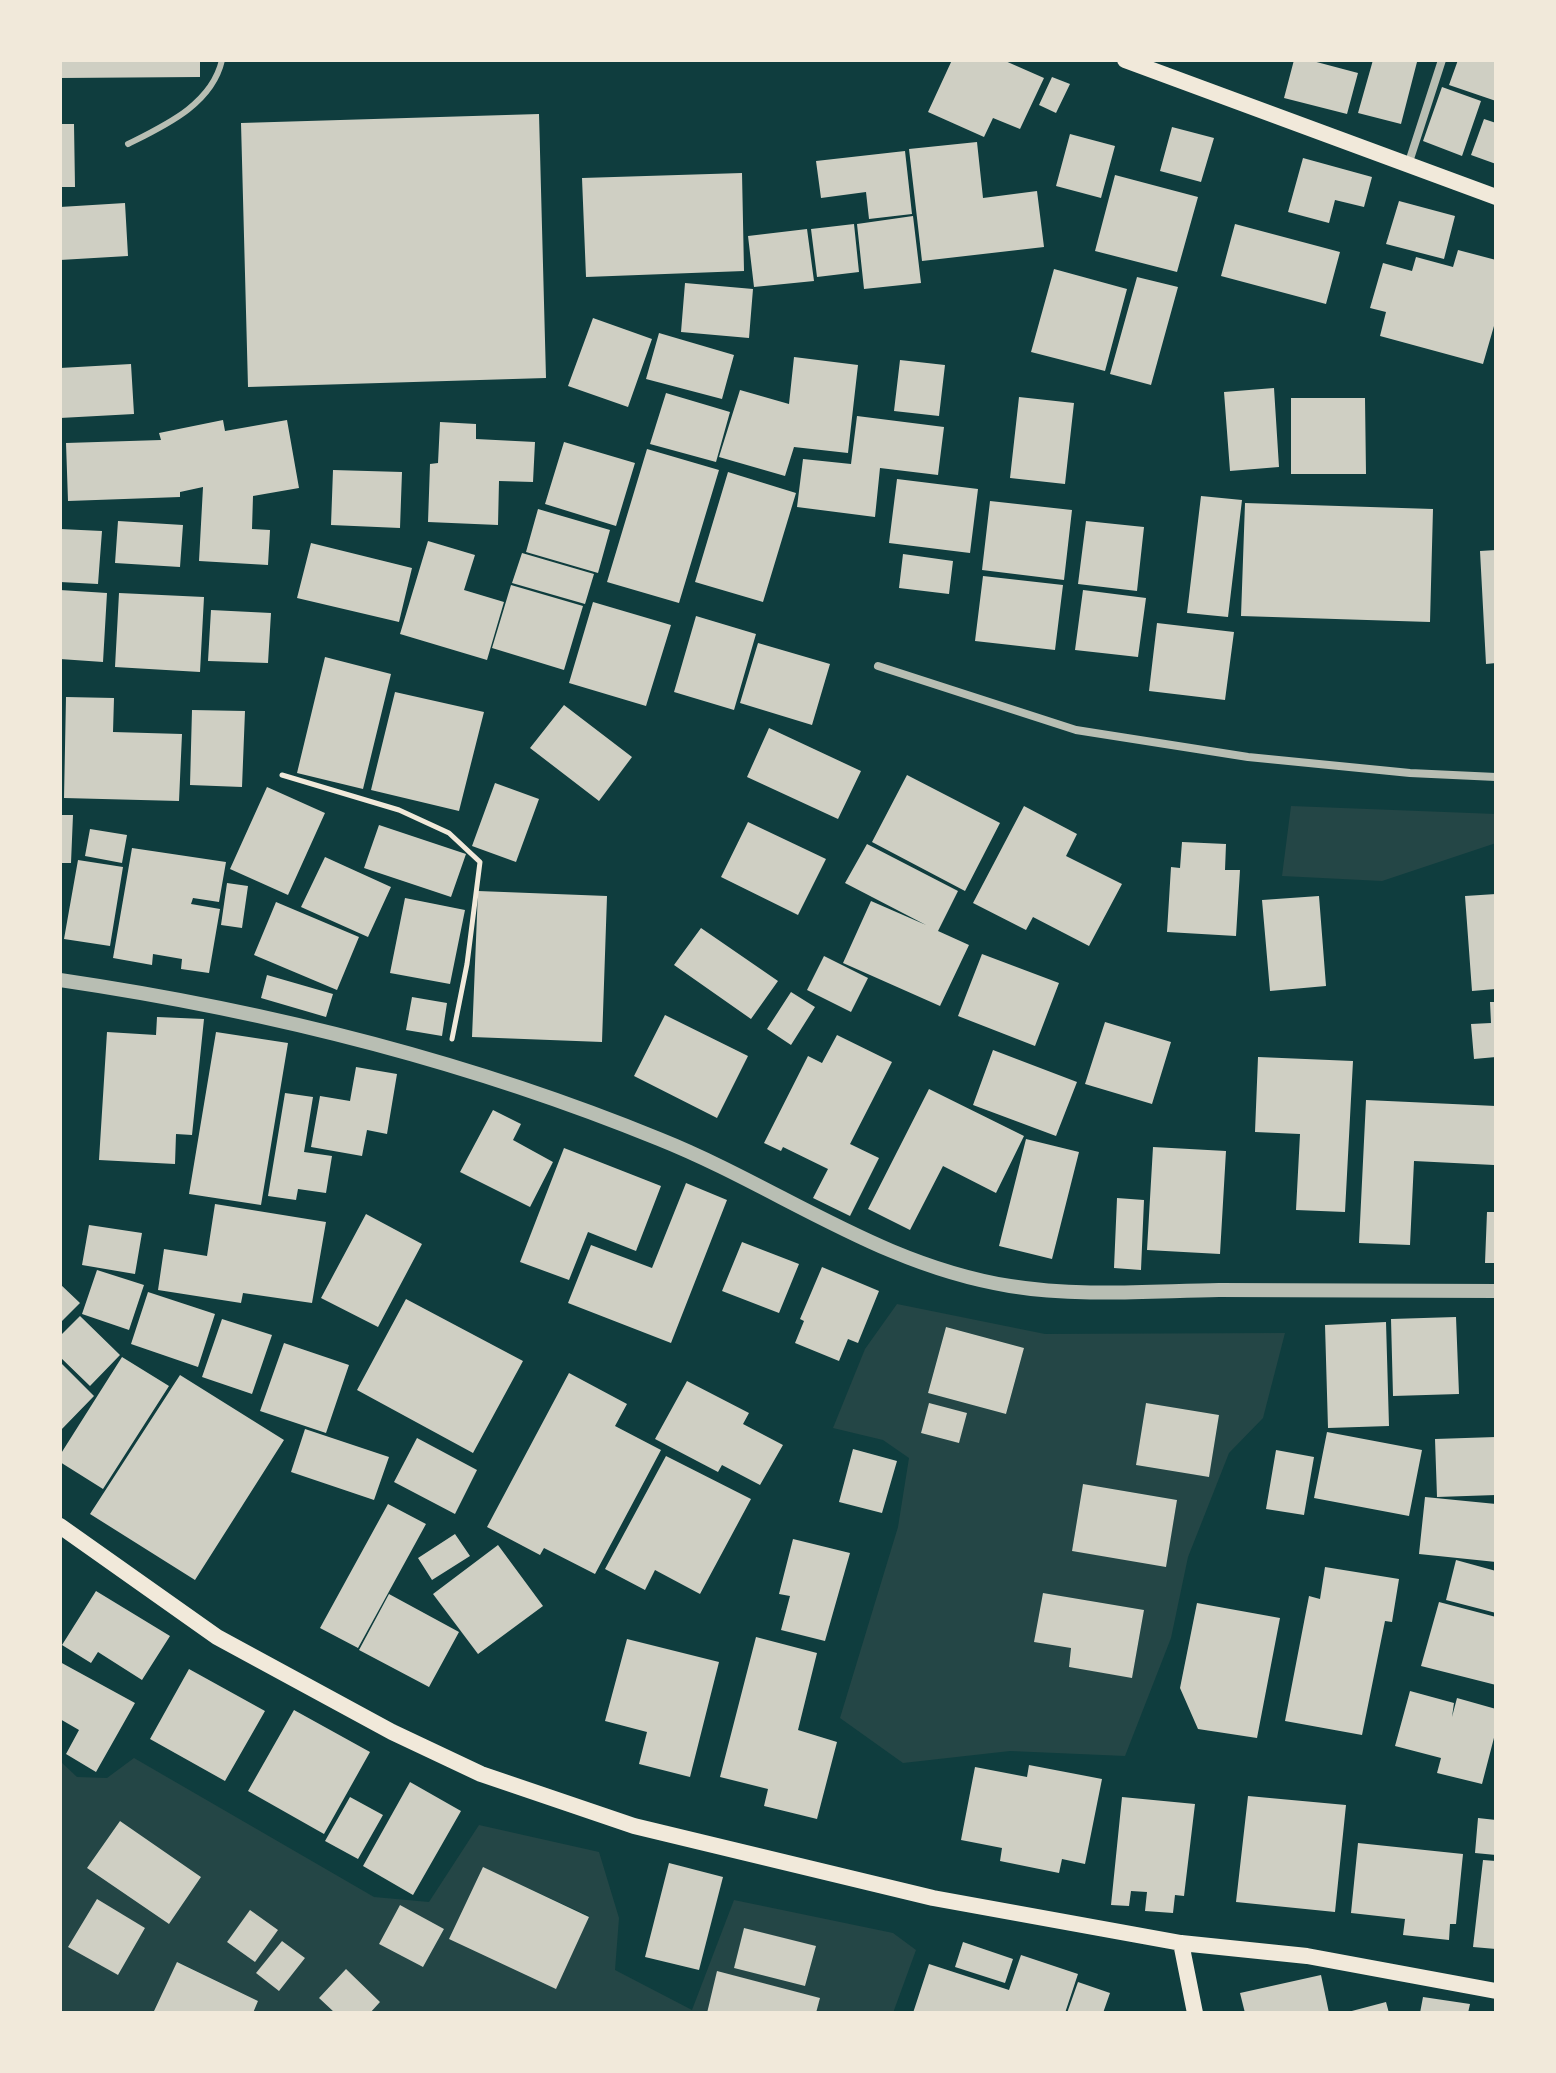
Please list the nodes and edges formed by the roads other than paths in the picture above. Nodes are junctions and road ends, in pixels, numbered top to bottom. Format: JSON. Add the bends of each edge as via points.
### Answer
{"nodes":[{"id":1,"x":222,"y":60,"type":"edge"},
{"id":2,"x":1125,"y":60,"type":"edge"},
{"id":3,"x":1442,"y":60,"type":"edge"},
{"id":4,"x":128,"y":144,"type":"dead end"},
{"id":5,"x":1407,"y":166,"type":"junction"},
{"id":6,"x":1496,"y":197,"type":"edge"},
{"id":7,"x":878,"y":666,"type":"dead end"},
{"id":8,"x":1496,"y":777,"type":"edge"},
{"id":9,"x":60,"y":980,"type":"edge"},
{"id":10,"x":1496,"y":1291,"type":"edge"},
{"id":11,"x":60,"y":1526,"type":"edge"},
{"id":12,"x":1181,"y":1943,"type":"junction"},
{"id":13,"x":1496,"y":1991,"type":"edge"},
{"id":14,"x":1195,"y":2013,"type":"edge"}],
"edges":[{"from":1,"to":4,"type":"lane","via":[[218,78],[206,94],[165,126]]},
{"from":2,"to":5,"type":"main road"},
{"from":3,"to":5,"type":"street"},
{"from":5,"to":6,"type":"main road"},
{"from":7,"to":8,"type":"street","via":[[1076,730],[1248,757]]},
{"from":9,"to":10,"type":"street","via":[[286,1022],[447,1064],[662,1140],[772,1190],[877,1248],[1010,1286],[1107,1292]]},
{"from":11,"to":12,"type":"main road","via":[[217,1637],[481,1774],[634,1826],[933,1898]]},
{"from":12,"to":13,"type":"main road","via":[[1307,1956]]},
{"from":12,"to":14,"type":"main road"}]}
